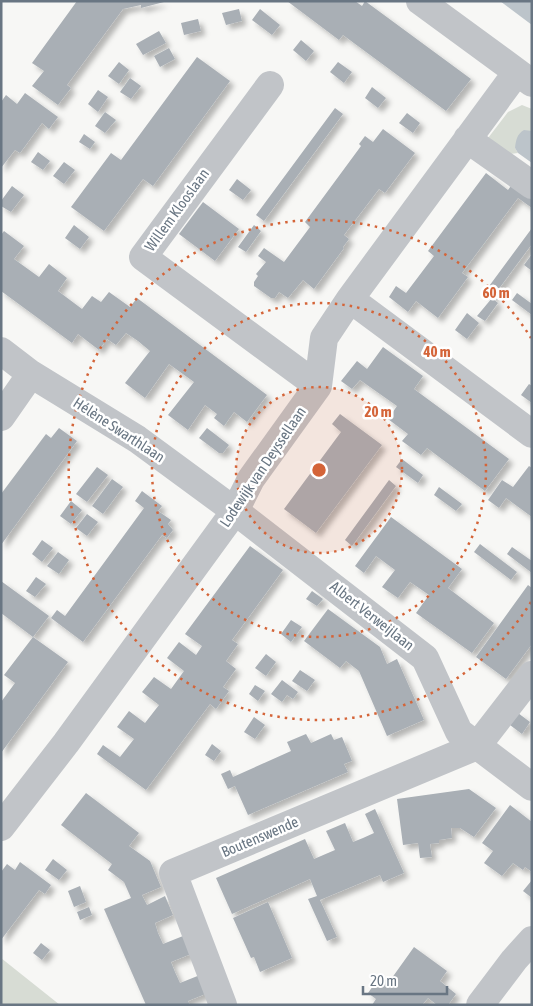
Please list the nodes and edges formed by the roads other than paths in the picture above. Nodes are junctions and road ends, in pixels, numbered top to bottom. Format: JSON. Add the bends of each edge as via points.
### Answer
{"nodes":[{"id":1,"x":420,"y":1,"type":"edge"},
{"id":2,"x":525,"y":78,"type":"edge"},
{"id":3,"x":270,"y":85,"type":"dead end"},
{"id":4,"x":467,"y":139,"type":"junction"},
{"id":5,"x":532,"y":185,"type":"edge"},
{"id":6,"x":350,"y":299,"type":"junction"},
{"id":7,"x":1,"y":351,"type":"edge"},
{"id":8,"x":32,"y":374,"type":"junction"},
{"id":9,"x":318,"y":386,"type":"junction"},
{"id":10,"x":1,"y":417,"type":"edge"},
{"id":11,"x":532,"y":434,"type":"edge"},
{"id":12,"x":235,"y":511,"type":"junction"},
{"id":13,"x":532,"y":675,"type":"edge"},
{"id":14,"x":477,"y":746,"type":"junction"},
{"id":15,"x":532,"y":787,"type":"edge"},
{"id":16,"x":1,"y":827,"type":"edge"},
{"id":17,"x":532,"y":940,"type":"edge"},
{"id":18,"x":223,"y":1005,"type":"edge"},
{"id":19,"x":480,"y":1005,"type":"edge"}],
"edges":[{"from":1,"to":2,"type":"street"},
{"from":2,"to":4,"type":"street","name":"Lodewijk van Deyssellaan"},
{"from":3,"to":9,"type":"street","name":"Willem Klooslaan","via":[[142,257]]},
{"from":4,"to":5,"type":"street"},
{"from":4,"to":6,"type":"street","name":"Lodewijk van Deyssellaan"},
{"from":6,"to":9,"type":"street","name":"Lodewijk van Deyssellaan","via":[[324,338]]},
{"from":6,"to":11,"type":"street"},
{"from":7,"to":8,"type":"street","name":"Hélène Swarthlaan"},
{"from":8,"to":10,"type":"street"},
{"from":8,"to":12,"type":"street","name":"Hélène Swarthlaan","via":[[136,439]]},
{"from":9,"to":12,"type":"street","name":"Lodewijk van Deyssellaan","via":[[252,479]]},
{"from":12,"to":14,"type":"street","name":"Albert Verweijlaan","via":[[425,658],[459,732]]},
{"from":12,"to":16,"type":"street","name":"Lodewijk van Deyssellaan"},
{"from":13,"to":14,"type":"street"},
{"from":14,"to":15,"type":"street","name":"Albert Verweijlaan"},
{"from":14,"to":18,"type":"street","name":"Boutenswende","via":[[174,873]]},
{"from":17,"to":19,"type":"street"}]}
